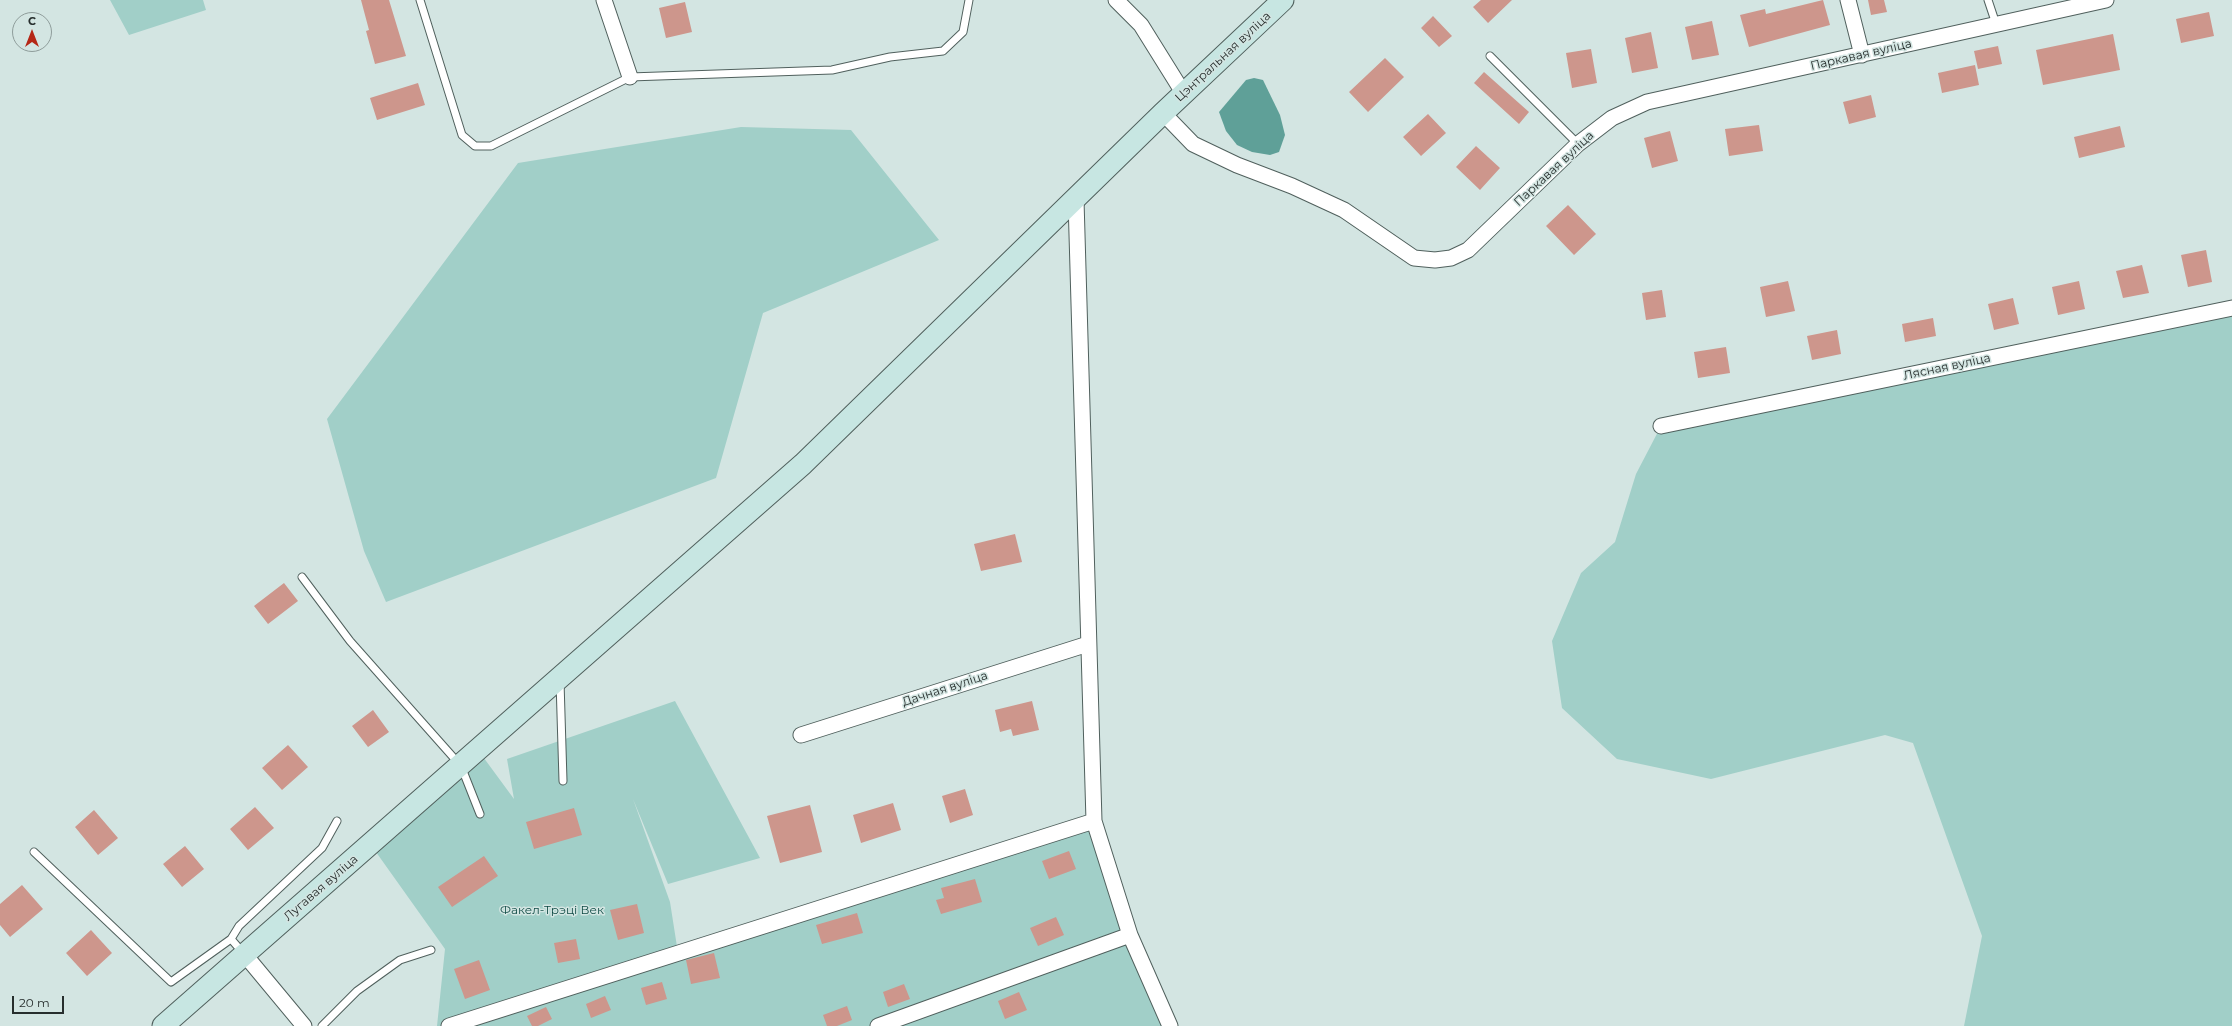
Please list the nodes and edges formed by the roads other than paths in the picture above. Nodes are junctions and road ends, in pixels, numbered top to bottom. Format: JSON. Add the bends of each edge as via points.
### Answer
{"nodes":[{"id":1,"x":420,"y":0,"type":"edge"},
{"id":2,"x":604,"y":0,"type":"edge"},
{"id":3,"x":969,"y":0,"type":"edge"},
{"id":4,"x":1116,"y":0,"type":"edge"},
{"id":5,"x":1283,"y":0,"type":"edge"},
{"id":6,"x":1848,"y":0,"type":"edge"},
{"id":7,"x":1988,"y":0,"type":"edge"},
{"id":8,"x":2106,"y":0,"type":"edge"},
{"id":9,"x":1996,"y":24,"type":"junction"},
{"id":10,"x":1862,"y":55,"type":"junction"},
{"id":11,"x":1490,"y":56,"type":"dead end"},
{"id":12,"x":630,"y":77,"type":"junction"},
{"id":13,"x":1184,"y":94,"type":"junction"},
{"id":14,"x":1163,"y":113,"type":"junction"},
{"id":15,"x":1578,"y":144,"type":"junction"},
{"id":16,"x":1076,"y":200,"type":"junction"},
{"id":17,"x":2232,"y":308,"type":"edge"},
{"id":18,"x":1661,"y":426,"type":"dead end"},
{"id":19,"x":302,"y":577,"type":"dead end"},
{"id":20,"x":1088,"y":644,"type":"junction"},
{"id":21,"x":560,"y":679,"type":"junction"},
{"id":22,"x":801,"y":735,"type":"dead end"},
{"id":23,"x":461,"y":766,"type":"junction"},
{"id":24,"x":563,"y":781,"type":"dead end"},
{"id":25,"x":480,"y":814,"type":"dead end"},
{"id":26,"x":1094,"y":820,"type":"junction"},
{"id":27,"x":337,"y":821,"type":"dead end"},
{"id":28,"x":34,"y":852,"type":"dead end"},
{"id":29,"x":1130,"y":935,"type":"junction"},
{"id":30,"x":231,"y":939,"type":"junction"},
{"id":31,"x":431,"y":950,"type":"dead end"},
{"id":32,"x":244,"y":955,"type":"junction"},
{"id":33,"x":164,"y":1026,"type":"edge"},
{"id":34,"x":304,"y":1026,"type":"edge"},
{"id":35,"x":322,"y":1026,"type":"edge"},
{"id":36,"x":449,"y":1026,"type":"edge"},
{"id":37,"x":878,"y":1026,"type":"edge"},
{"id":38,"x":1170,"y":1026,"type":"edge"}],
"edges":[{"from":1,"to":12,"type":"lane","via":[[462,135],[475,146],[491,146]]},
{"from":2,"to":12,"type":"street"},
{"from":3,"to":12,"type":"lane","via":[[964,32],[943,51],[890,57],[832,70]]},
{"from":4,"to":13,"type":"street","via":[[1141,24]]},
{"from":5,"to":13,"type":"street","name":"Цэнтральная вуліца"},
{"from":6,"to":10,"type":"street"},
{"from":7,"to":9,"type":"lane"},
{"from":8,"to":9,"type":"street","name":"Паркавая вуліца"},
{"from":9,"to":10,"type":"street","name":"Паркавая вуліца"},
{"from":10,"to":15,"type":"street","name":"Паркавая вуліца","via":[[1647,102],[1612,118]]},
{"from":11,"to":15,"type":"lane"},
{"from":13,"to":14,"type":"street","name":"Цэнтральная вуліца"},
{"from":14,"to":15,"type":"street","name":"Паркавая вуліца","via":[[1193,144],[1344,210],[1414,258],[1435,260],[1451,258],[1468,250]]},
{"from":14,"to":16,"type":"street","name":"Цэнтральная вуліца"},
{"from":16,"to":20,"type":"street"},
{"from":16,"to":21,"type":"street","name":"Лугавая вуліца","via":[[803,464]]},
{"from":17,"to":18,"type":"street","name":"Лясная вуліца"},
{"from":19,"to":23,"type":"lane","via":[[350,642]]},
{"from":20,"to":22,"type":"street","name":"Дачная вуліца"},
{"from":20,"to":26,"type":"street"},
{"from":21,"to":23,"type":"street","name":"Лугавая вуліца"},
{"from":21,"to":24,"type":"lane"},
{"from":23,"to":25,"type":"lane"},
{"from":23,"to":32,"type":"street","name":"Лугавая вуліца"},
{"from":26,"to":29,"type":"street"},
{"from":26,"to":36,"type":"street"},
{"from":27,"to":30,"type":"lane","via":[[322,848],[239,926]]},
{"from":28,"to":30,"type":"lane","via":[[171,982]]},
{"from":29,"to":37,"type":"street"},
{"from":29,"to":38,"type":"street"},
{"from":30,"to":32,"type":"lane"},
{"from":31,"to":35,"type":"lane","via":[[400,960],[357,991]]},
{"from":32,"to":33,"type":"street","name":"Лугавая вуліца"},
{"from":32,"to":34,"type":"street"}]}
